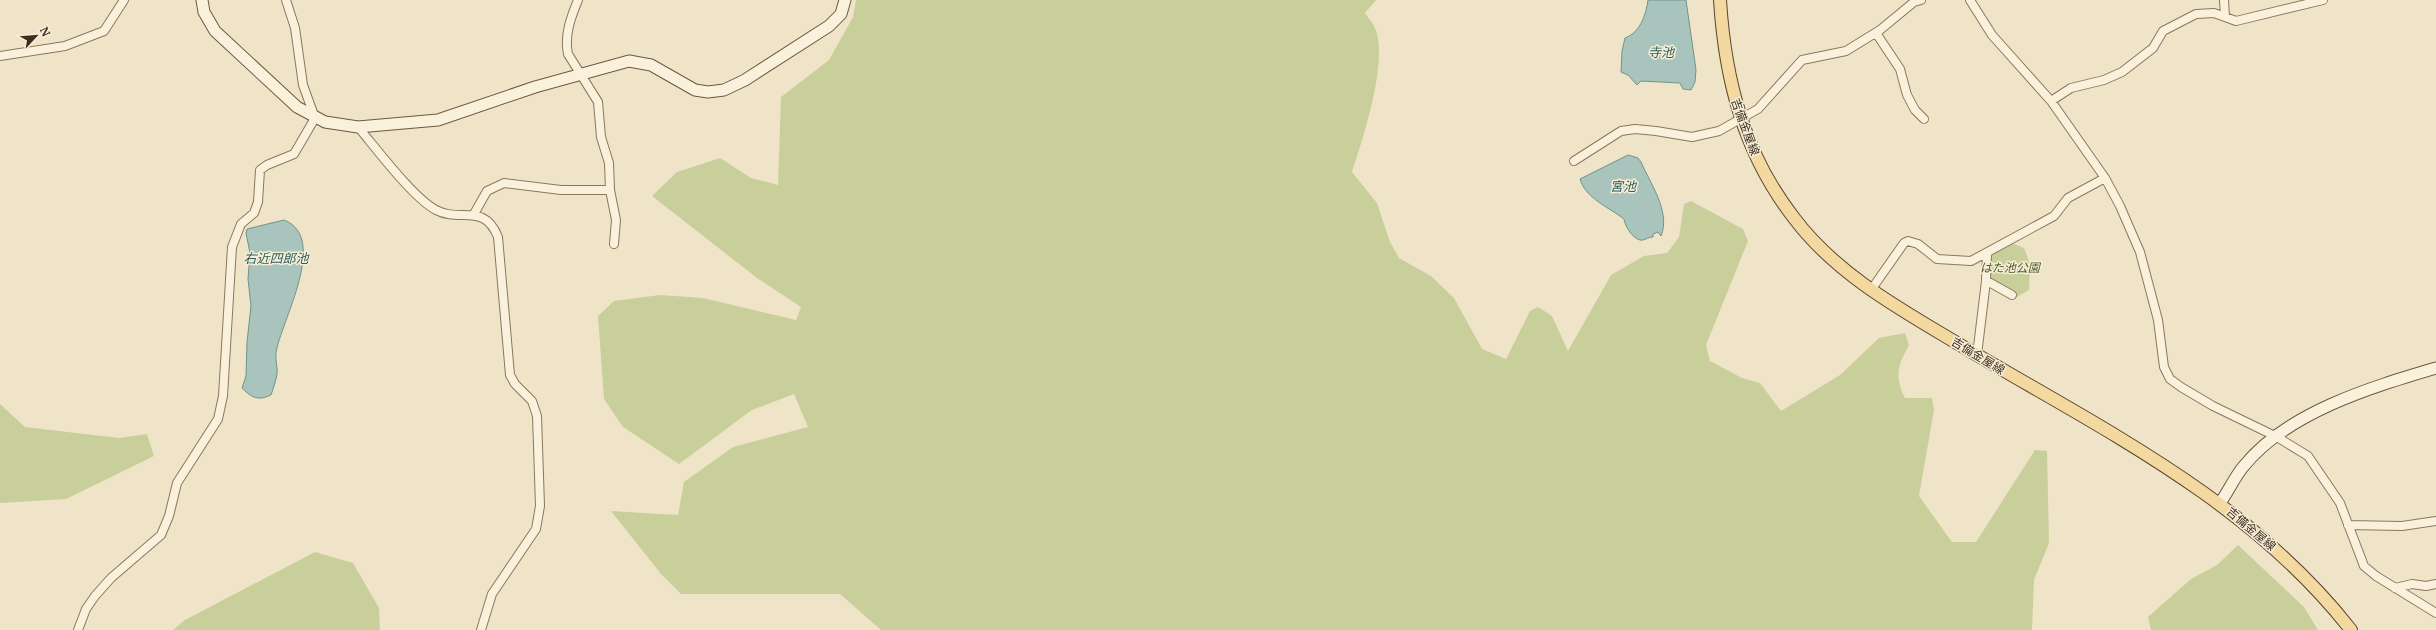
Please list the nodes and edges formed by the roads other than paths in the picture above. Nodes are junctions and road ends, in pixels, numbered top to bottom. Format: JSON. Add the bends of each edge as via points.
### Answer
{"nodes":[{"id":1,"x":124,"y":0,"type":"edge"},
{"id":2,"x":202,"y":0,"type":"edge"},
{"id":3,"x":286,"y":0,"type":"edge"},
{"id":4,"x":578,"y":0,"type":"edge"},
{"id":5,"x":845,"y":0,"type":"edge"},
{"id":6,"x":1720,"y":0,"type":"edge"},
{"id":7,"x":1921,"y":0,"type":"edge"},
{"id":8,"x":1970,"y":0,"type":"edge"},
{"id":9,"x":2224,"y":0,"type":"edge"},
{"id":10,"x":2323,"y":0,"type":"edge"},
{"id":11,"x":2225,"y":18,"type":"junction"},
{"id":12,"x":1876,"y":33,"type":"junction"},
{"id":13,"x":0,"y":56,"type":"edge"},
{"id":14,"x":582,"y":73,"type":"junction"},
{"id":15,"x":2051,"y":101,"type":"junction"},
{"id":16,"x":315,"y":118,"type":"junction"},
{"id":17,"x":1740,"y":118,"type":"junction"},
{"id":18,"x":1924,"y":119,"type":"dead end"},
{"id":19,"x":358,"y":127,"type":"junction"},
{"id":20,"x":1574,"y":161,"type":"dead end"},
{"id":21,"x":2105,"y":178,"type":"junction"},
{"id":22,"x":610,"y":190,"type":"junction"},
{"id":23,"x":474,"y":214,"type":"junction"},
{"id":24,"x":614,"y":244,"type":"dead end"},
{"id":25,"x":1987,"y":253,"type":"junction"},
{"id":26,"x":1987,"y":280,"type":"junction"},
{"id":27,"x":1871,"y":290,"type":"junction"},
{"id":28,"x":2012,"y":295,"type":"dead end"},
{"id":29,"x":1977,"y":355,"type":"junction"},
{"id":30,"x":2436,"y":368,"type":"edge"},
{"id":31,"x":2277,"y":437,"type":"junction"},
{"id":32,"x":2220,"y":504,"type":"junction"},
{"id":33,"x":2436,"y":521,"type":"edge"},
{"id":34,"x":2348,"y":525,"type":"junction"},
{"id":35,"x":2436,"y":584,"type":"edge"},
{"id":36,"x":2395,"y":588,"type":"junction"},
{"id":37,"x":2436,"y":613,"type":"edge"},
{"id":38,"x":78,"y":630,"type":"edge"},
{"id":39,"x":480,"y":630,"type":"edge"},
{"id":40,"x":2351,"y":630,"type":"edge"}],
"edges":[{"from":1,"to":13,"type":"street","via":[[104,31],[65,46]]},
{"from":2,"to":16,"type":"street","via":[[204,12],[215,30],[297,107]]},
{"from":3,"to":16,"type":"street","via":[[295,28],[303,85]]},
{"from":4,"to":14,"type":"street","via":[[566,46],[568,54]]},
{"from":5,"to":14,"type":"street","via":[[841,14],[829,26],[745,80],[724,90],[695,90],[651,65],[638,61],[616,63]]},
{"from":6,"to":17,"type":"main road","name":"吉備金屋線","via":[[1727,66]]},
{"from":7,"to":12,"type":"street","via":[[1914,2]]},
{"from":8,"to":15,"type":"street","via":[[1992,35]]},
{"from":9,"to":11,"type":"street"},
{"from":10,"to":11,"type":"street","via":[[2236,21]]},
{"from":11,"to":15,"type":"street","via":[[2214,12],[2202,12],[2178,22],[2163,31],[2153,48],[2122,72],[2104,80],[2071,88]]},
{"from":12,"to":17,"type":"street","via":[[1846,51],[1802,60],[1758,109]]},
{"from":12,"to":18,"type":"street","via":[[1900,69],[1907,95],[1915,110]]},
{"from":14,"to":19,"type":"street","via":[[438,120]]},
{"from":14,"to":22,"type":"street","via":[[598,102],[601,136],[609,163]]},
{"from":15,"to":21,"type":"street"},
{"from":16,"to":19,"type":"street","via":[[335,125]]},
{"from":16,"to":38,"type":"street","via":[[294,154],[267,164],[260,170],[258,202],[254,213],[241,224],[236,234],[231,255],[226,372],[218,419],[177,483],[169,516],[161,535],[110,578],[86,609]]},
{"from":17,"to":20,"type":"street","via":[[1719,131],[1697,137],[1681,137],[1656,130],[1621,131]]},
{"from":17,"to":27,"type":"main road","name":"吉備金屋線","via":[[1763,171],[1795,220],[1836,262]]},
{"from":19,"to":23,"type":"street","via":[[409,186],[432,208],[453,214]]},
{"from":21,"to":25,"type":"street","via":[[2068,198],[2054,216]]},
{"from":21,"to":31,"type":"street","via":[[2140,252],[2158,320],[2164,368],[2170,379],[2213,406]]},
{"from":22,"to":23,"type":"street","via":[[561,190],[504,183],[487,191]]},
{"from":22,"to":24,"type":"street","via":[[616,220]]},
{"from":23,"to":39,"type":"street","via":[[494,228],[498,237],[510,375],[532,401],[539,433],[540,506],[536,529],[492,594]]},
{"from":25,"to":26,"type":"street"},
{"from":25,"to":27,"type":"street","via":[[1971,260],[1937,259],[1918,244],[1908,241]]},
{"from":26,"to":28,"type":"street"},
{"from":26,"to":29,"type":"street"},
{"from":27,"to":29,"type":"main road","name":"吉備金屋線"},
{"from":29,"to":32,"type":"main road","name":"吉備金屋線","via":[[2173,471]]},
{"from":30,"to":31,"type":"street","via":[[2351,395],[2319,410]]},
{"from":31,"to":32,"type":"street","via":[[2243,468]]},
{"from":31,"to":34,"type":"street","via":[[2312,461],[2340,503]]},
{"from":32,"to":40,"type":"main road","name":"吉備金屋線","via":[[2309,581]]},
{"from":33,"to":34,"type":"street","via":[[2402,526]]},
{"from":34,"to":36,"type":"street","via":[[2364,566]]},
{"from":35,"to":36,"type":"street","via":[[2412,584]]},
{"from":36,"to":37,"type":"street"}]}
